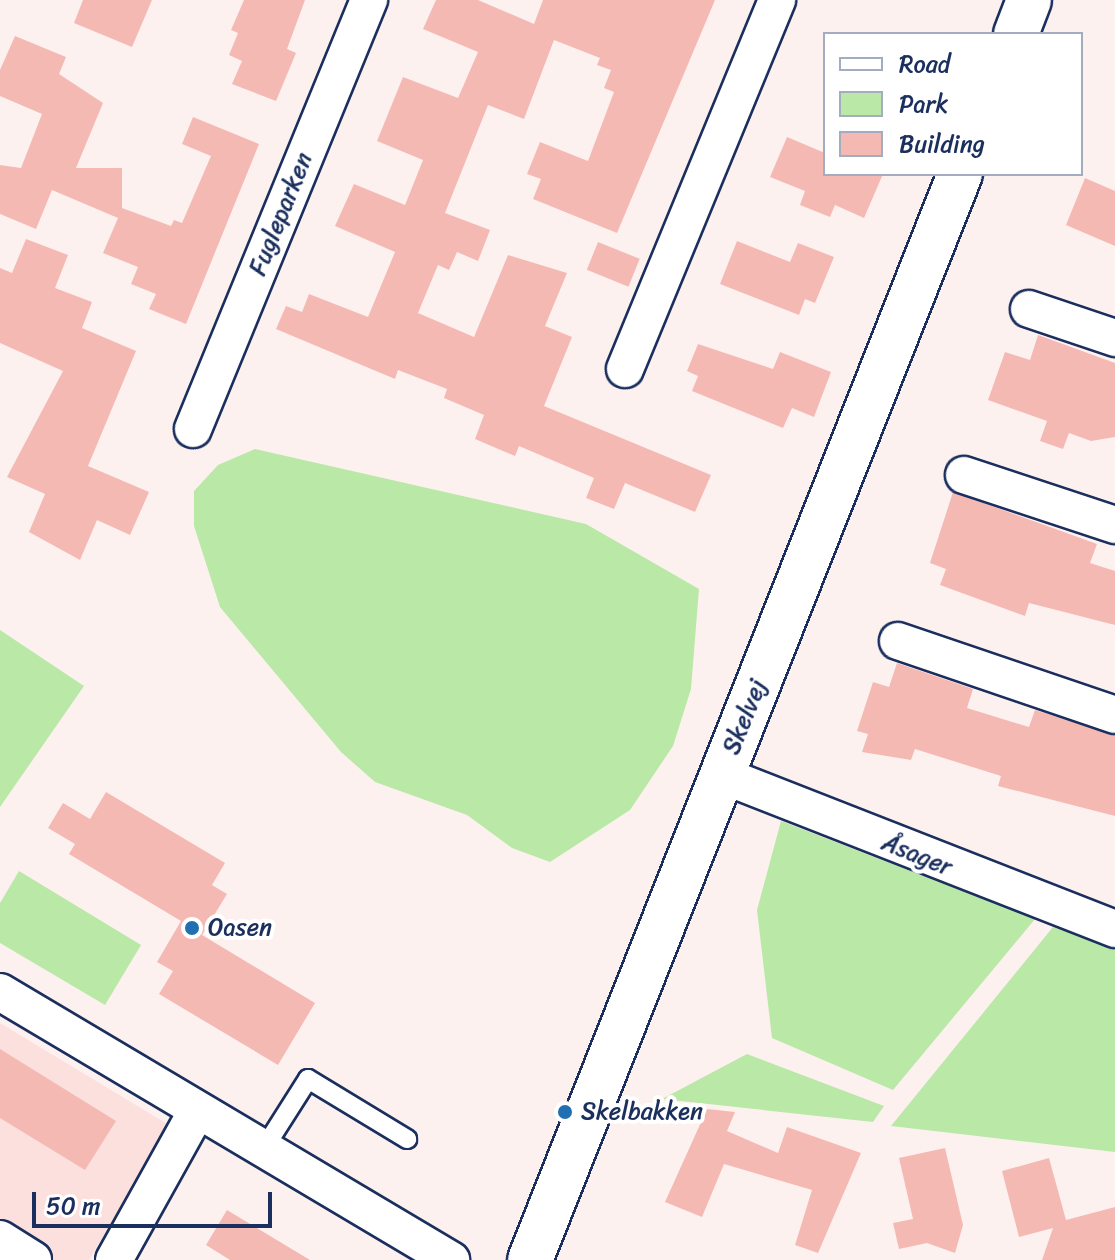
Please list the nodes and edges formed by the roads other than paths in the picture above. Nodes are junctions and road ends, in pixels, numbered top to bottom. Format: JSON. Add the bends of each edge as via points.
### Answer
{"nodes":[{"id":1,"x":369,"y":0,"type":"edge"},
{"id":2,"x":777,"y":0,"type":"edge"},
{"id":3,"x":1029,"y":0,"type":"edge"},
{"id":4,"x":1017,"y":32,"type":"edge"},
{"id":5,"x":959,"y":176,"type":"edge"},
{"id":6,"x":1029,"y":309,"type":"dead end"},
{"id":7,"x":1115,"y":338,"type":"edge"},
{"id":8,"x":625,"y":369,"type":"dead end"},
{"id":9,"x":193,"y":429,"type":"dead end"},
{"id":10,"x":964,"y":475,"type":"dead end"},
{"id":11,"x":1115,"y":525,"type":"edge"},
{"id":12,"x":898,"y":641,"type":"dead end"},
{"id":13,"x":1115,"y":715,"type":"edge"},
{"id":14,"x":722,"y":775,"type":"junction"},
{"id":15,"x":1115,"y":929,"type":"edge"},
{"id":16,"x":0,"y":992,"type":"edge"},
{"id":17,"x":197,"y":1111,"type":"junction"},
{"id":18,"x":407,"y":1139,"type":"dead end"},
{"id":19,"x":263,"y":1150,"type":"junction"},
{"id":20,"x":0,"y":1239,"type":"edge"},
{"id":21,"x":33,"y":1260,"type":"edge"},
{"id":22,"x":114,"y":1260,"type":"edge"},
{"id":23,"x":451,"y":1260,"type":"edge"},
{"id":24,"x":530,"y":1260,"type":"edge"}],
"edges":[{"from":1,"to":9,"type":"street","name":"Fugleparken"},
{"from":2,"to":8,"type":"street"},
{"from":3,"to":4,"type":"street"},
{"from":5,"to":14,"type":"street","name":"Skelvej"},
{"from":6,"to":7,"type":"street"},
{"from":10,"to":11,"type":"street"},
{"from":12,"to":13,"type":"street"},
{"from":14,"to":15,"type":"street","name":"Åsager"},
{"from":14,"to":24,"type":"street","name":"Skelvej"},
{"from":16,"to":17,"type":"street"},
{"from":17,"to":19,"type":"street"},
{"from":17,"to":22,"type":"street"},
{"from":18,"to":19,"type":"lane","via":[[308,1079]]},
{"from":19,"to":23,"type":"street"},
{"from":20,"to":21,"type":"street"}]}
